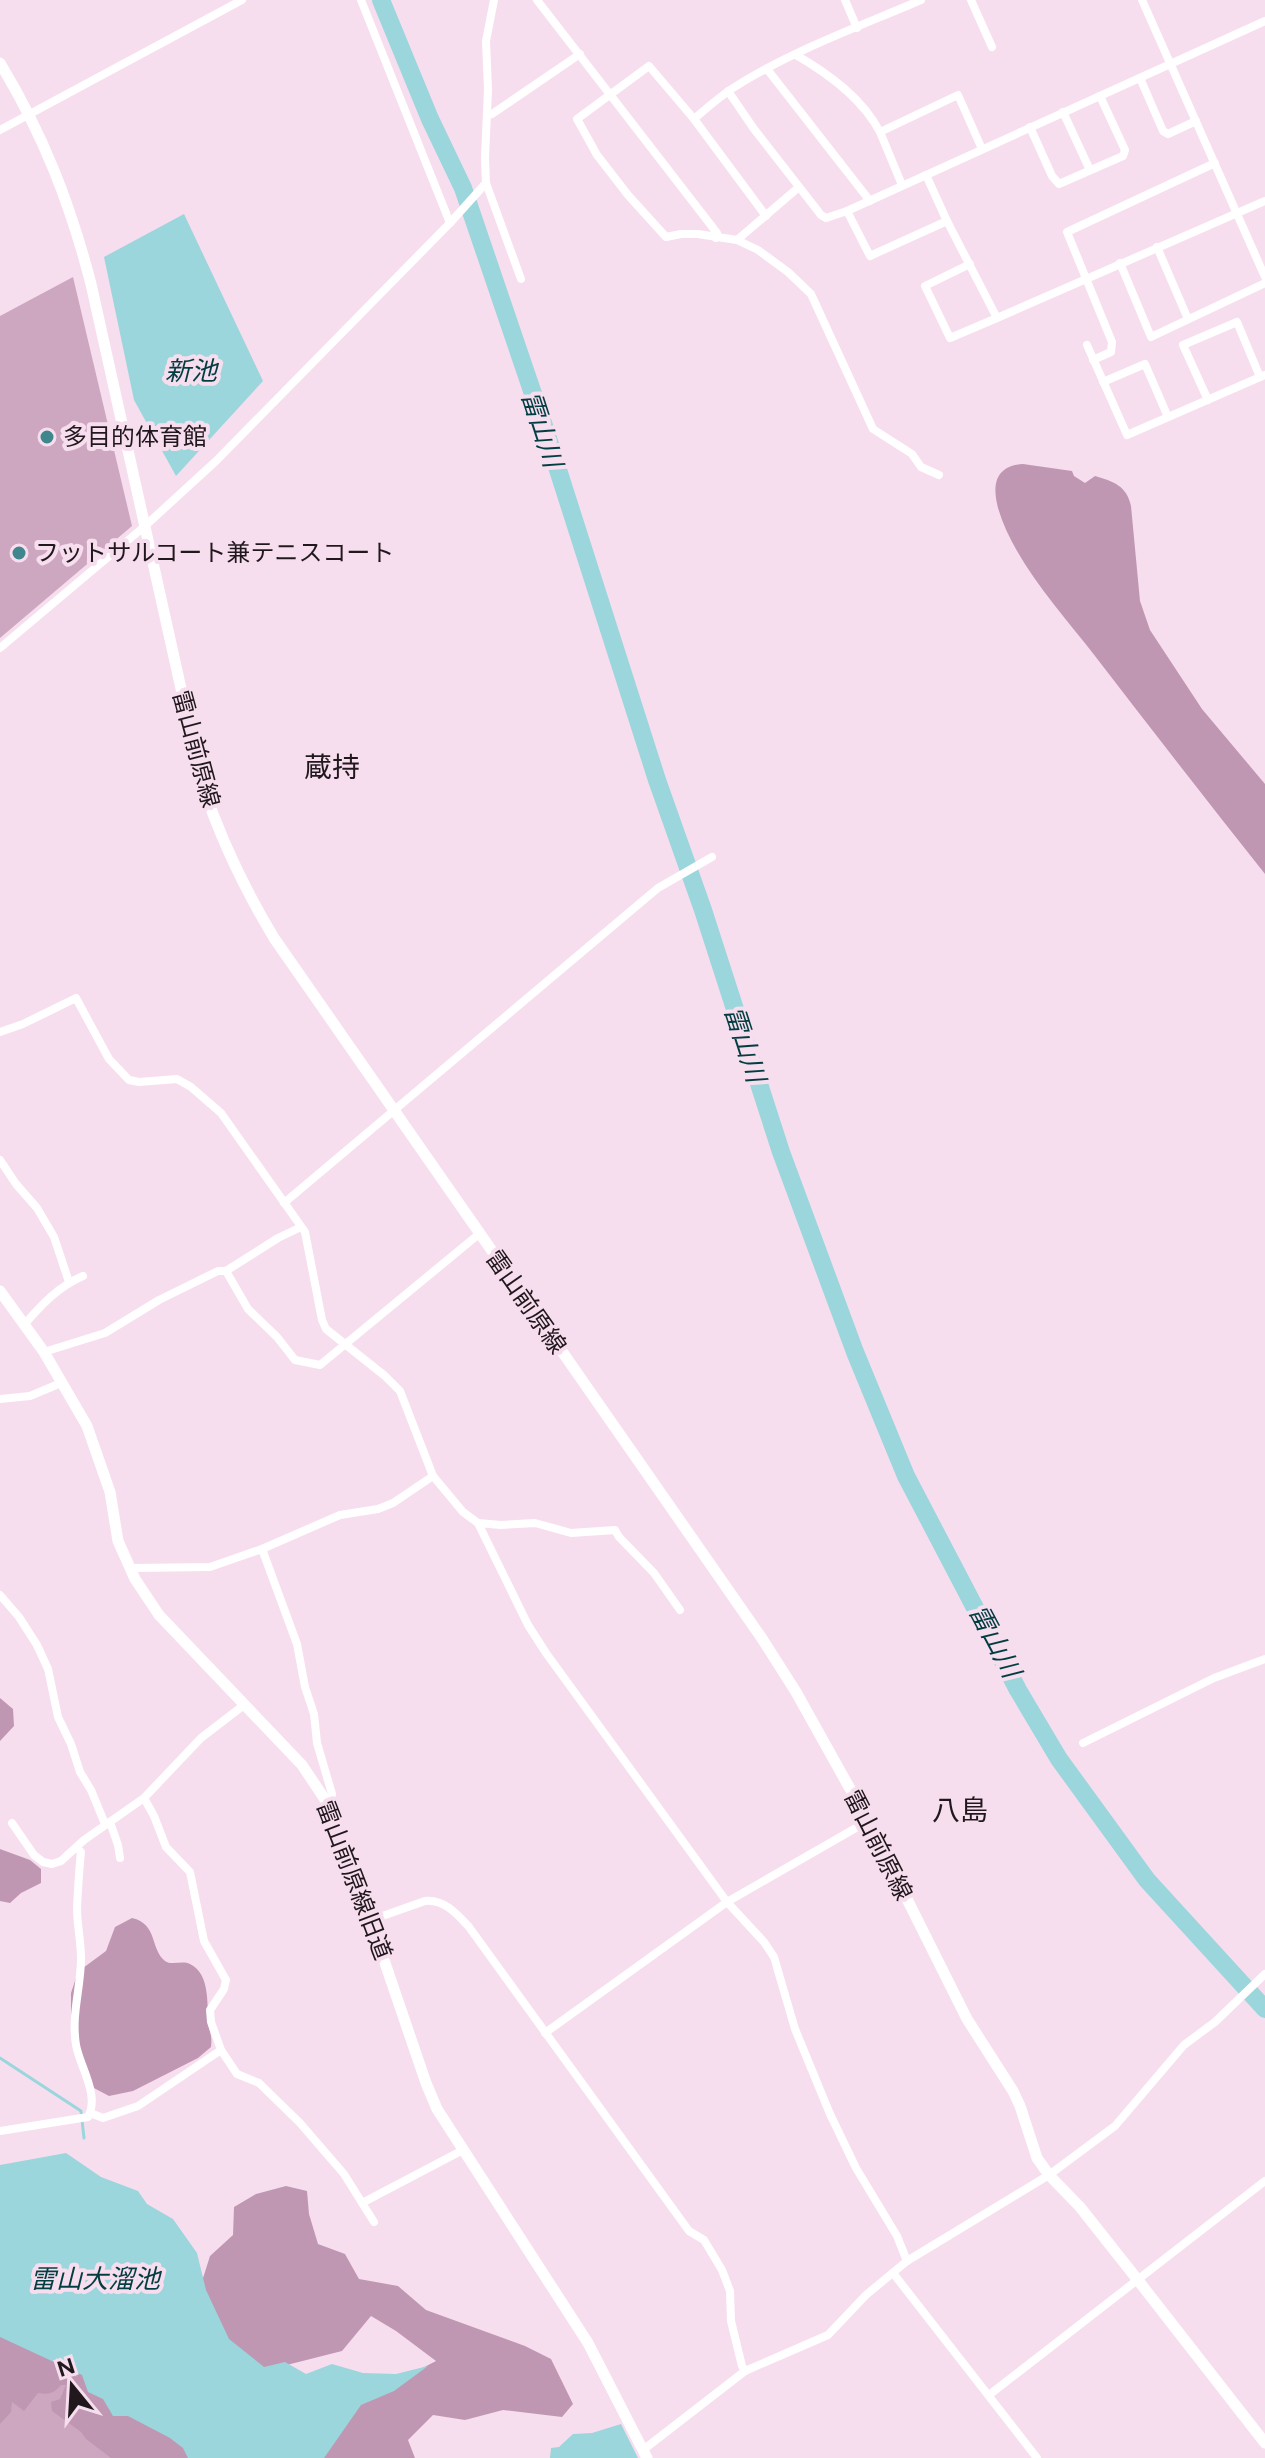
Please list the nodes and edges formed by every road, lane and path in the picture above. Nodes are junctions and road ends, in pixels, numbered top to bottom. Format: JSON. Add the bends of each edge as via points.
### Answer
{"nodes":[{"id":1,"x":242,"y":0,"type":"edge"},
{"id":2,"x":361,"y":0,"type":"edge"},
{"id":3,"x":494,"y":0,"type":"edge"},
{"id":4,"x":537,"y":0,"type":"edge"},
{"id":5,"x":845,"y":0,"type":"edge"},
{"id":6,"x":887,"y":0,"type":"edge"},
{"id":7,"x":921,"y":0,"type":"edge"},
{"id":8,"x":971,"y":0,"type":"edge"},
{"id":9,"x":1142,"y":0,"type":"edge"},
{"id":10,"x":893,"y":12,"type":"junction"},
{"id":11,"x":1265,"y":21,"type":"edge"},
{"id":12,"x":857,"y":28,"type":"junction"},
{"id":13,"x":992,"y":47,"type":"dead end"},
{"id":14,"x":580,"y":54,"type":"junction"},
{"id":15,"x":796,"y":55,"type":"junction"},
{"id":16,"x":0,"y":63,"type":"edge"},
{"id":17,"x":1170,"y":64,"type":"junction"},
{"id":18,"x":767,"y":69,"type":"junction"},
{"id":19,"x":1140,"y":78,"type":"junction"},
{"id":20,"x":728,"y":91,"type":"junction"},
{"id":21,"x":611,"y":93,"type":"junction"},
{"id":22,"x":1100,"y":96,"type":"junction"},
{"id":23,"x":1063,"y":112,"type":"junction"},
{"id":24,"x":29,"y":115,"type":"junction"},
{"id":25,"x":487,"y":115,"type":"junction"},
{"id":26,"x":694,"y":119,"type":"junction"},
{"id":27,"x":1196,"y":121,"type":"junction"},
{"id":28,"x":1030,"y":127,"type":"junction"},
{"id":29,"x":0,"y":130,"type":"edge"},
{"id":30,"x":880,"y":132,"type":"junction"},
{"id":31,"x":982,"y":149,"type":"junction"},
{"id":32,"x":1215,"y":163,"type":"junction"},
{"id":33,"x":1090,"y":170,"type":"junction"},
{"id":34,"x":926,"y":175,"type":"junction"},
{"id":35,"x":483,"y":185,"type":"junction"},
{"id":36,"x":902,"y":185,"type":"junction"},
{"id":37,"x":799,"y":187,"type":"junction"},
{"id":38,"x":870,"y":201,"type":"junction"},
{"id":39,"x":1265,"y":201,"type":"edge"},
{"id":40,"x":847,"y":211,"type":"junction"},
{"id":41,"x":1237,"y":213,"type":"junction"},
{"id":42,"x":766,"y":216,"type":"junction"},
{"id":43,"x":452,"y":220,"type":"junction"},
{"id":44,"x":947,"y":221,"type":"junction"},
{"id":45,"x":716,"y":238,"type":"junction"},
{"id":46,"x":737,"y":240,"type":"junction"},
{"id":47,"x":1157,"y":247,"type":"junction"},
{"id":48,"x":1262,"y":261,"type":"edge"},
{"id":49,"x":1120,"y":263,"type":"junction"},
{"id":50,"x":970,"y":264,"type":"junction"},
{"id":51,"x":1086,"y":278,"type":"junction"},
{"id":52,"x":521,"y":279,"type":"dead end"},
{"id":53,"x":1265,"y":280,"type":"edge"},
{"id":54,"x":997,"y":318,"type":"junction"},
{"id":55,"x":1188,"y":319,"type":"junction"},
{"id":56,"x":1087,"y":345,"type":"dead end"},
{"id":57,"x":1093,"y":360,"type":"junction"},
{"id":58,"x":1262,"y":376,"type":"edge"},
{"id":59,"x":1103,"y":382,"type":"junction"},
{"id":60,"x":1208,"y":400,"type":"junction"},
{"id":61,"x":1168,"y":417,"type":"junction"},
{"id":62,"x":939,"y":475,"type":"dead end"},
{"id":63,"x":145,"y":526,"type":"junction"},
{"id":64,"x":0,"y":648,"type":"edge"},
{"id":65,"x":712,"y":857,"type":"dead end"},
{"id":66,"x":0,"y":1032,"type":"edge"},
{"id":67,"x":394,"y":1110,"type":"junction"},
{"id":68,"x":0,"y":1160,"type":"edge"},
{"id":69,"x":284,"y":1203,"type":"junction"},
{"id":70,"x":301,"y":1227,"type":"junction"},
{"id":71,"x":479,"y":1234,"type":"junction"},
{"id":72,"x":226,"y":1271,"type":"junction"},
{"id":73,"x":83,"y":1276,"type":"dead end"},
{"id":74,"x":69,"y":1282,"type":"junction"},
{"id":75,"x":0,"y":1291,"type":"edge"},
{"id":76,"x":24,"y":1325,"type":"junction"},
{"id":77,"x":345,"y":1345,"type":"junction"},
{"id":78,"x":44,"y":1352,"type":"junction"},
{"id":79,"x":61,"y":1383,"type":"junction"},
{"id":80,"x":0,"y":1399,"type":"edge"},
{"id":81,"x":433,"y":1476,"type":"junction"},
{"id":82,"x":478,"y":1523,"type":"junction"},
{"id":83,"x":262,"y":1549,"type":"junction"},
{"id":84,"x":130,"y":1570,"type":"junction"},
{"id":85,"x":0,"y":1595,"type":"edge"},
{"id":86,"x":680,"y":1610,"type":"dead end"},
{"id":87,"x":1265,"y":1659,"type":"edge"},
{"id":88,"x":244,"y":1705,"type":"junction"},
{"id":89,"x":1083,"y":1743,"type":"dead end"},
{"id":90,"x":144,"y":1798,"type":"junction"},
{"id":91,"x":326,"y":1801,"type":"junction"},
{"id":92,"x":868,"y":1821,"type":"junction"},
{"id":93,"x":12,"y":1823,"type":"dead end"},
{"id":94,"x":107,"y":1823,"type":"junction"},
{"id":95,"x":77,"y":1848,"type":"junction"},
{"id":96,"x":120,"y":1858,"type":"dead end"},
{"id":97,"x":727,"y":1902,"type":"junction"},
{"id":98,"x":371,"y":1920,"type":"junction"},
{"id":99,"x":1265,"y":1974,"type":"edge"},
{"id":100,"x":545,"y":2033,"type":"junction"},
{"id":101,"x":221,"y":2050,"type":"junction"},
{"id":102,"x":85,"y":2116,"type":"junction"},
{"id":103,"x":0,"y":2131,"type":"edge"},
{"id":104,"x":463,"y":2150,"type":"junction"},
{"id":105,"x":1049,"y":2175,"type":"junction"},
{"id":106,"x":1265,"y":2181,"type":"edge"},
{"id":107,"x":362,"y":2203,"type":"junction"},
{"id":108,"x":374,"y":2222,"type":"dead end"},
{"id":109,"x":907,"y":2261,"type":"junction"},
{"id":110,"x":893,"y":2273,"type":"junction"},
{"id":111,"x":1137,"y":2279,"type":"junction"},
{"id":112,"x":745,"y":2371,"type":"junction"},
{"id":113,"x":989,"y":2395,"type":"junction"},
{"id":114,"x":1265,"y":2443,"type":"edge"},
{"id":115,"x":645,"y":2454,"type":"edge"},
{"id":116,"x":1037,"y":2458,"type":"edge"}],
"edges":[{"from":1,"to":24,"type":"street"},
{"from":2,"to":43,"type":"street"},
{"from":3,"to":25,"type":"street","via":[[486,41]]},
{"from":4,"to":14,"type":"street"},
{"from":5,"to":12,"type":"street"},
{"from":6,"to":10,"type":"street"},
{"from":7,"to":10,"type":"street"},
{"from":8,"to":13,"type":"street"},
{"from":9,"to":17,"type":"street"},
{"from":10,"to":12,"type":"street"},
{"from":11,"to":17,"type":"street"},
{"from":12,"to":15,"type":"street"},
{"from":14,"to":21,"type":"street"},
{"from":14,"to":25,"type":"street"},
{"from":15,"to":18,"type":"street"},
{"from":15,"to":30,"type":"street","via":[[869,111]]},
{"from":16,"to":24,"type":"main road","name":"雷山前原線"},
{"from":17,"to":19,"type":"street"},
{"from":17,"to":27,"type":"street"},
{"from":18,"to":20,"type":"street"},
{"from":18,"to":38,"type":"street"},
{"from":19,"to":22,"type":"street"},
{"from":19,"to":27,"type":"street","via":[[1163,131],[1168,134]]},
{"from":20,"to":26,"type":"street"},
{"from":20,"to":37,"type":"street"},
{"from":21,"to":26,"type":"street","via":[[649,66]]},
{"from":21,"to":45,"type":"street"},
{"from":21,"to":45,"type":"street","via":[[577,119],[597,155],[666,237]]},
{"from":22,"to":23,"type":"street"},
{"from":22,"to":33,"type":"street","via":[[1125,150],[1123,156]]},
{"from":23,"to":28,"type":"street"},
{"from":23,"to":33,"type":"street"},
{"from":24,"to":29,"type":"street"},
{"from":24,"to":63,"type":"main road","name":"雷山前原線","via":[[80,241]]},
{"from":25,"to":35,"type":"street"},
{"from":26,"to":42,"type":"street"},
{"from":27,"to":32,"type":"street"},
{"from":28,"to":31,"type":"street"},
{"from":28,"to":33,"type":"street","via":[[1059,184]]},
{"from":30,"to":31,"type":"street","via":[[958,95]]},
{"from":30,"to":36,"type":"street"},
{"from":31,"to":34,"type":"street"},
{"from":32,"to":41,"type":"street"},
{"from":32,"to":51,"type":"street","via":[[1067,232]]},
{"from":34,"to":36,"type":"street"},
{"from":34,"to":44,"type":"street"},
{"from":35,"to":43,"type":"street"},
{"from":35,"to":52,"type":"street"},
{"from":36,"to":38,"type":"street"},
{"from":37,"to":40,"type":"street","via":[[826,218]]},
{"from":37,"to":42,"type":"street"},
{"from":38,"to":40,"type":"street"},
{"from":39,"to":41,"type":"street"},
{"from":40,"to":44,"type":"street","via":[[870,256]]},
{"from":41,"to":47,"type":"street"},
{"from":41,"to":48,"type":"street"},
{"from":42,"to":46,"type":"street"},
{"from":43,"to":63,"type":"street","via":[[216,461]]},
{"from":44,"to":50,"type":"street"},
{"from":45,"to":46,"type":"street"},
{"from":46,"to":62,"type":"street","via":[[771,259],[811,294],[873,429]]},
{"from":47,"to":49,"type":"street"},
{"from":47,"to":55,"type":"street"},
{"from":48,"to":53,"type":"street"},
{"from":49,"to":51,"type":"street"},
{"from":49,"to":55,"type":"street","via":[[1151,337]]},
{"from":50,"to":54,"type":"street"},
{"from":50,"to":54,"type":"street","via":[[925,286],[950,338]]},
{"from":51,"to":54,"type":"street"},
{"from":51,"to":57,"type":"street","via":[[1112,342],[1111,352]]},
{"from":53,"to":55,"type":"street"},
{"from":56,"to":57,"type":"street"},
{"from":57,"to":59,"type":"street"},
{"from":58,"to":60,"type":"street"},
{"from":58,"to":60,"type":"street","via":[[1237,322],[1183,345]]},
{"from":59,"to":61,"type":"street","via":[[1127,435]]},
{"from":59,"to":61,"type":"street","via":[[1145,364]]},
{"from":60,"to":61,"type":"street"},
{"from":63,"to":64,"type":"street"},
{"from":63,"to":67,"type":"main road","name":"雷山前原線","via":[[202,783],[236,871],[274,938]]},
{"from":65,"to":67,"type":"street","via":[[669,880]]},
{"from":66,"to":69,"type":"street","via":[[76,998],[119,1072],[129,1080],[177,1079],[191,1087],[221,1113]]},
{"from":67,"to":69,"type":"street"},
{"from":67,"to":71,"type":"main road","name":"雷山前原線"},
{"from":68,"to":74,"type":"street","via":[[54,1237]]},
{"from":69,"to":70,"type":"street"},
{"from":70,"to":72,"type":"street"},
{"from":70,"to":77,"type":"street","via":[[322,1320]]},
{"from":71,"to":77,"type":"street"},
{"from":71,"to":92,"type":"main road","name":"雷山前原線","via":[[761,1637]]},
{"from":72,"to":77,"type":"street","via":[[248,1309],[295,1360],[320,1365]]},
{"from":72,"to":78,"type":"street","via":[[159,1300],[105,1333]]},
{"from":73,"to":74,"type":"street"},
{"from":74,"to":76,"type":"street"},
{"from":75,"to":76,"type":"main road","name":"雷山前原線旧道"},
{"from":76,"to":78,"type":"main road","name":"雷山前原線旧道"},
{"from":77,"to":81,"type":"street","via":[[400,1391]]},
{"from":78,"to":79,"type":"main road","name":"雷山前原線旧道"},
{"from":79,"to":80,"type":"street","via":[[30,1396]]},
{"from":79,"to":84,"type":"main road","name":"雷山前原線旧道","via":[[94,1443]]},
{"from":81,"to":82,"type":"street"},
{"from":81,"to":83,"type":"street","via":[[393,1503],[340,1515]]},
{"from":82,"to":86,"type":"street","via":[[535,1523],[571,1533],[615,1530]]},
{"from":82,"to":97,"type":"street","via":[[546,1653]]},
{"from":83,"to":84,"type":"street","via":[[210,1567]]},
{"from":83,"to":91,"type":"street","via":[[297,1644],[332,1794]]},
{"from":84,"to":88,"type":"main road","name":"雷山前原線旧道","via":[[159,1615]]},
{"from":85,"to":94,"type":"street","via":[[37,1645],[58,1717]]},
{"from":87,"to":89,"type":"street","via":[[1214,1678]]},
{"from":88,"to":90,"type":"street","via":[[201,1738]]},
{"from":88,"to":91,"type":"main road","name":"雷山前原線旧道","via":[[295,1757]]},
{"from":90,"to":94,"type":"street"},
{"from":90,"to":101,"type":"street","via":[[166,1847],[190,1872],[204,1941],[226,1980],[210,2010]]},
{"from":91,"to":98,"type":"main road","name":"雷山前原線旧道"},
{"from":92,"to":97,"type":"street"},
{"from":92,"to":105,"type":"main road","name":"雷山前原線","via":[[967,2019],[1013,2091],[1037,2158]]},
{"from":93,"to":95,"type":"street","via":[[43,1862],[61,1861]]},
{"from":94,"to":95,"type":"street"},
{"from":94,"to":96,"type":"street"},
{"from":95,"to":102,"type":"street","via":[[81,1953],[73,2012],[76,2048],[91,2095]]},
{"from":97,"to":100,"type":"street"},
{"from":97,"to":109,"type":"street","via":[[774,1957],[795,2029],[830,2114]]},
{"from":98,"to":100,"type":"street","via":[[425,1901],[451,1909]]},
{"from":98,"to":104,"type":"main road","name":"雷山前原線旧道","via":[[426,2083]]},
{"from":99,"to":105,"type":"street","via":[[1184,2045],[1115,2126]]},
{"from":100,"to":112,"type":"street","via":[[722,2270]]},
{"from":101,"to":102,"type":"street","via":[[138,2106],[103,2118]]},
{"from":101,"to":107,"type":"street","via":[[237,2074],[259,2083],[300,2123]]},
{"from":102,"to":103,"type":"street"},
{"from":104,"to":107,"type":"street"},
{"from":104,"to":115,"type":"main road","name":"雷山前原線旧道","via":[[588,2343]]},
{"from":105,"to":109,"type":"street"},
{"from":105,"to":111,"type":"main road","name":"雷山前原線"},
{"from":106,"to":111,"type":"street"},
{"from":107,"to":108,"type":"street"},
{"from":109,"to":110,"type":"street"},
{"from":110,"to":112,"type":"street","via":[[828,2335]]},
{"from":110,"to":113,"type":"street"},
{"from":111,"to":113,"type":"street"},
{"from":111,"to":114,"type":"main road","name":"雷山前原線"},
{"from":112,"to":115,"type":"street"},
{"from":113,"to":116,"type":"street"}]}
